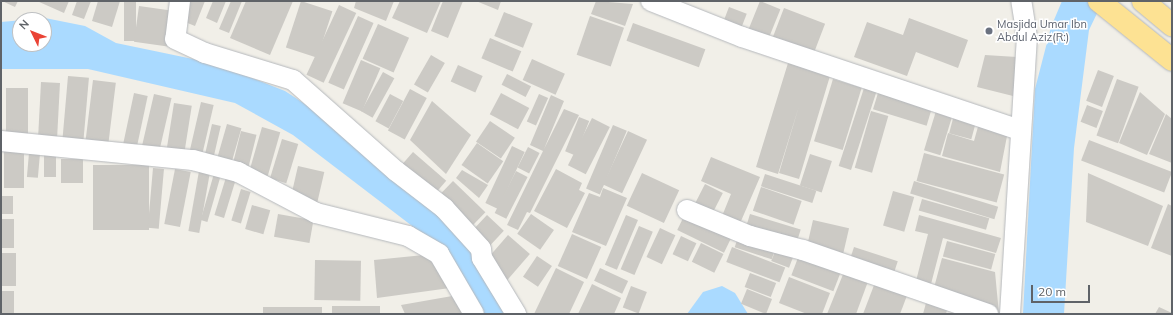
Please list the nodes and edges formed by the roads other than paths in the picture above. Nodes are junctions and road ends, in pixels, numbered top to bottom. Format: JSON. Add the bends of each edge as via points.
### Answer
{"nodes":[{"id":1,"x":180,"y":1,"type":"edge"},
{"id":2,"x":651,"y":1,"type":"edge"},
{"id":3,"x":1021,"y":1,"type":"edge"},
{"id":4,"x":1099,"y":1,"type":"edge"},
{"id":5,"x":1143,"y":1,"type":"edge"},
{"id":6,"x":1168,"y":21,"type":"edge"},
{"id":7,"x":1172,"y":60,"type":"edge"},
{"id":8,"x":1020,"y":130,"type":"junction"},
{"id":9,"x":1,"y":141,"type":"edge"},
{"id":10,"x":686,"y":210,"type":"dead end"},
{"id":11,"x":474,"y":314,"type":"edge"},
{"id":12,"x":516,"y":314,"type":"edge"},
{"id":13,"x":988,"y":314,"type":"edge"},
{"id":14,"x":1010,"y":314,"type":"edge"}],
"edges":[{"from":1,"to":12,"type":"street","via":[[175,39],[205,53],[293,80],[396,171],[444,208],[481,249],[482,258]]},
{"from":2,"to":8,"type":"street","via":[[742,37]]},
{"from":3,"to":8,"type":"street","via":[[1027,37]]},
{"from":4,"to":7,"type":"highway"},
{"from":5,"to":6,"type":"highway"},
{"from":8,"to":14,"type":"street"},
{"from":9,"to":11,"type":"street","via":[[193,160],[238,172],[316,213],[408,236],[439,254]]},
{"from":10,"to":13,"type":"street","via":[[750,236],[803,250]]}]}
